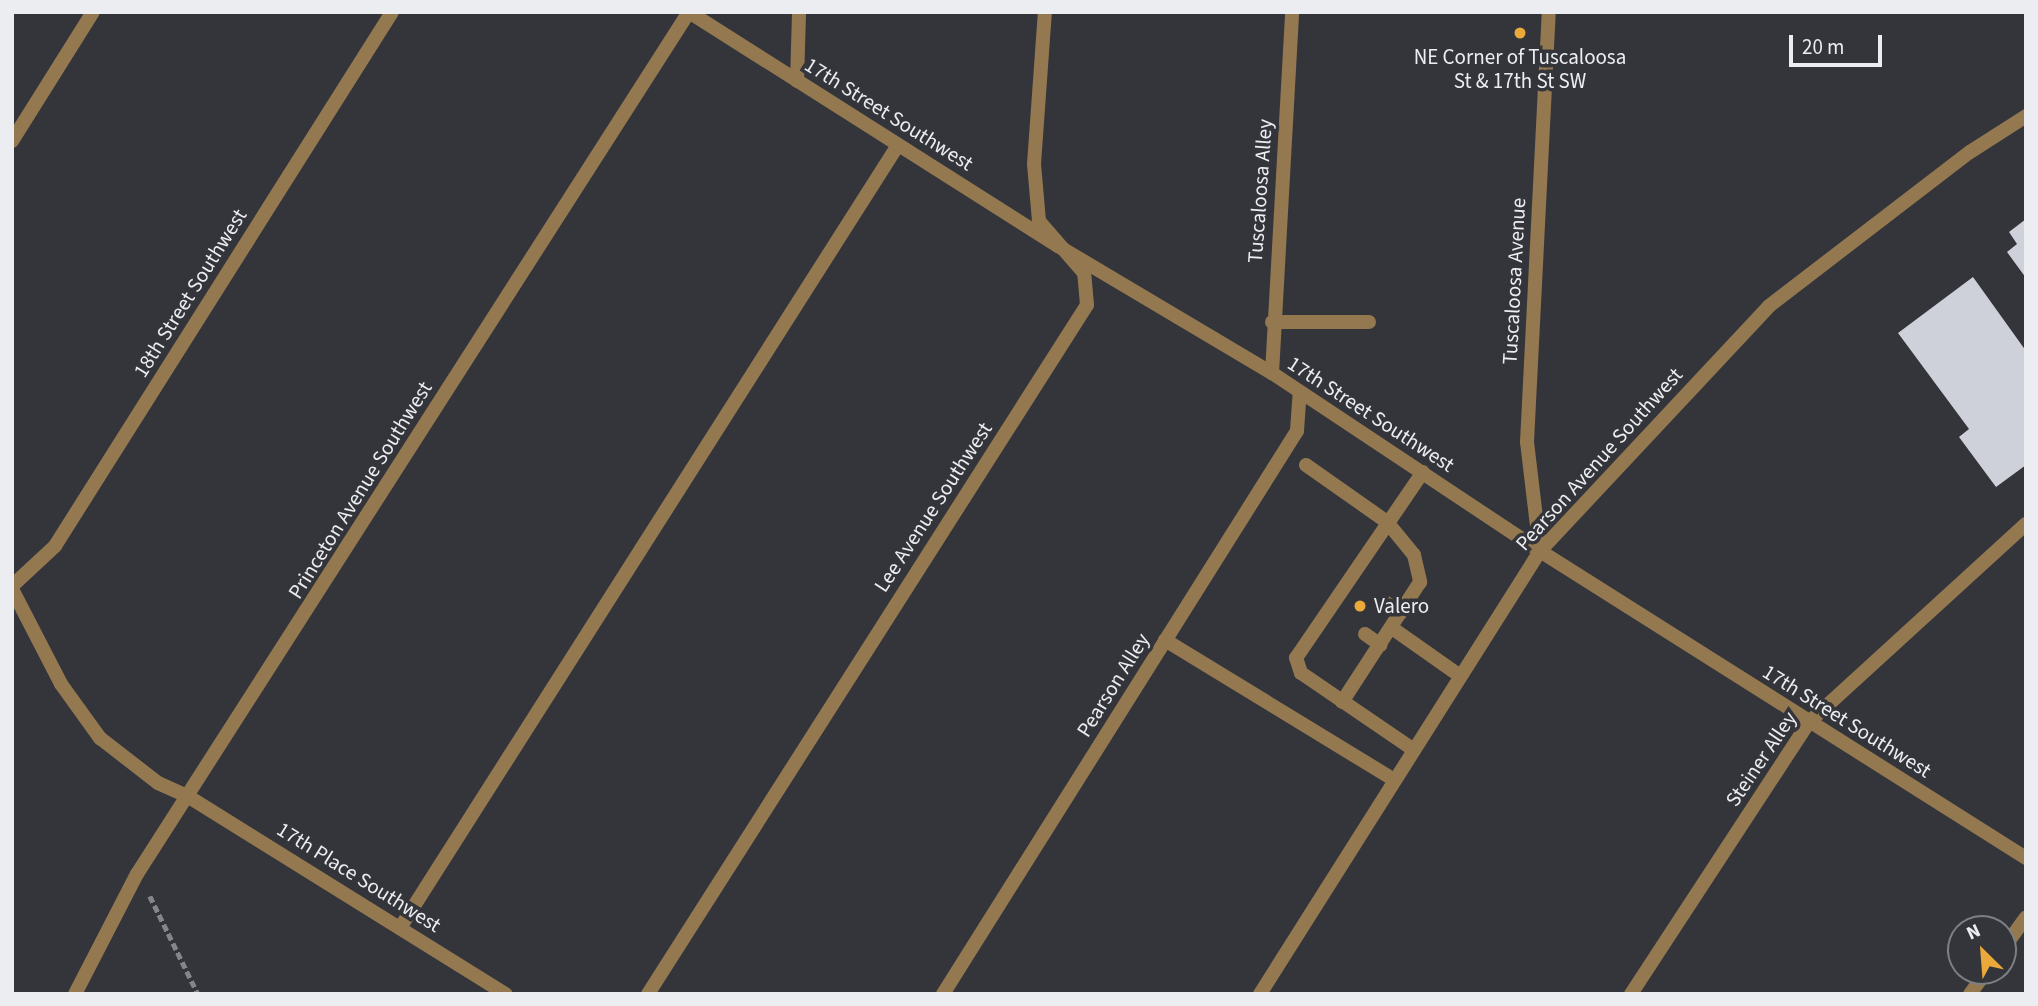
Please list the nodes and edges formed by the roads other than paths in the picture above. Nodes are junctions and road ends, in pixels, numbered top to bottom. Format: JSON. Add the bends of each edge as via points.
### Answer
{"nodes":[{"id":1,"x":93,"y":12,"type":"edge"},
{"id":2,"x":392,"y":12,"type":"edge"},
{"id":3,"x":689,"y":12,"type":"edge"},
{"id":4,"x":799,"y":12,"type":"edge"},
{"id":5,"x":1045,"y":12,"type":"edge"},
{"id":6,"x":1292,"y":12,"type":"edge"},
{"id":7,"x":1549,"y":12,"type":"edge"},
{"id":8,"x":797,"y":81,"type":"junction"},
{"id":9,"x":2026,"y":116,"type":"edge"},
{"id":10,"x":12,"y":141,"type":"edge"},
{"id":11,"x":898,"y":145,"type":"junction"},
{"id":12,"x":1058,"y":246,"type":"junction"},
{"id":13,"x":1272,"y":322,"type":"junction"},
{"id":14,"x":1369,"y":322,"type":"dead end"},
{"id":15,"x":1272,"y":373,"type":"junction"},
{"id":16,"x":1300,"y":392,"type":"junction"},
{"id":17,"x":1306,"y":465,"type":"dead end"},
{"id":18,"x":1423,"y":472,"type":"junction"},
{"id":19,"x":1387,"y":522,"type":"junction"},
{"id":20,"x":2026,"y":524,"type":"edge"},
{"id":21,"x":1539,"y":551,"type":"junction"},
{"id":22,"x":12,"y":588,"type":"edge"},
{"id":23,"x":1385,"y":602,"type":"dead end"},
{"id":24,"x":1401,"y":613,"type":"junction"},
{"id":25,"x":1392,"y":628,"type":"junction"},
{"id":26,"x":1365,"y":634,"type":"dead end"},
{"id":27,"x":1166,"y":640,"type":"junction"},
{"id":28,"x":1381,"y":645,"type":"junction"},
{"id":29,"x":1460,"y":676,"type":"junction"},
{"id":30,"x":1342,"y":702,"type":"junction"},
{"id":31,"x":1810,"y":722,"type":"junction"},
{"id":32,"x":1414,"y":750,"type":"junction"},
{"id":33,"x":1394,"y":780,"type":"junction"},
{"id":34,"x":189,"y":797,"type":"junction"},
{"id":35,"x":2026,"y":858,"type":"edge"},
{"id":36,"x":400,"y":928,"type":"junction"},
{"id":37,"x":75,"y":994,"type":"edge"},
{"id":38,"x":506,"y":994,"type":"edge"},
{"id":39,"x":648,"y":994,"type":"edge"},
{"id":40,"x":943,"y":994,"type":"edge"},
{"id":41,"x":1260,"y":994,"type":"edge"},
{"id":42,"x":1630,"y":994,"type":"edge"}],
"edges":[{"from":1,"to":10,"type":"street"},
{"from":2,"to":22,"type":"street","name":"18th Street Southwest","via":[[55,546]]},
{"from":3,"to":8,"type":"street","name":"17th Street Southwest"},
{"from":3,"to":34,"type":"street","name":"Princeton Avenue Southwest"},
{"from":4,"to":8,"type":"street"},
{"from":5,"to":12,"type":"street","name":"Lee Avenue Southwest","via":[[1034,164],[1039,221]]},
{"from":6,"to":13,"type":"street","name":"Tuscaloosa Alley"},
{"from":7,"to":21,"type":"street","name":"Tuscaloosa Avenue","via":[[1527,442]]},
{"from":8,"to":11,"type":"street","name":"17th Street Southwest"},
{"from":9,"to":21,"type":"street","name":"Pearson Avenue Southwest","via":[[1970,152],[1769,306]]},
{"from":11,"to":12,"type":"street","name":"17th Street Southwest"},
{"from":11,"to":36,"type":"street"},
{"from":12,"to":15,"type":"street","name":"17th Street Southwest"},
{"from":12,"to":39,"type":"street","name":"Lee Avenue Southwest","via":[[1084,273],[1087,305]]},
{"from":13,"to":14,"type":"street"},
{"from":13,"to":15,"type":"street","name":"Tuscaloosa Alley"},
{"from":15,"to":16,"type":"street","name":"17th Street Southwest"},
{"from":16,"to":18,"type":"street","name":"17th Street Southwest"},
{"from":16,"to":27,"type":"street","name":"Pearson Alley","via":[[1297,431]]},
{"from":17,"to":19,"type":"street"},
{"from":18,"to":19,"type":"street"},
{"from":18,"to":21,"type":"street","name":"17th Street Southwest"},
{"from":19,"to":24,"type":"street","via":[[1414,555],[1420,582]]},
{"from":19,"to":30,"type":"street","via":[[1353,580],[1296,658],[1301,673]]},
{"from":20,"to":31,"type":"street","name":"Steiner Alley"},
{"from":21,"to":29,"type":"street","name":"Pearson Avenue Southwest"},
{"from":21,"to":31,"type":"street","name":"17th Street Southwest"},
{"from":22,"to":34,"type":"street","name":"18th Street Southwest","via":[[61,684],[100,738],[158,783]]},
{"from":23,"to":24,"type":"street"},
{"from":24,"to":25,"type":"street"},
{"from":25,"to":28,"type":"street"},
{"from":25,"to":29,"type":"street"},
{"from":26,"to":28,"type":"street"},
{"from":27,"to":33,"type":"street"},
{"from":27,"to":40,"type":"street","name":"Pearson Alley"},
{"from":28,"to":30,"type":"street"},
{"from":29,"to":32,"type":"street","name":"Pearson Avenue Southwest"},
{"from":30,"to":32,"type":"street"},
{"from":31,"to":35,"type":"street","name":"17th Street Southwest"},
{"from":31,"to":42,"type":"street","name":"Steiner Alley"},
{"from":32,"to":33,"type":"street","name":"Pearson Avenue Southwest"},
{"from":33,"to":41,"type":"street","name":"Pearson Avenue Southwest"},
{"from":34,"to":36,"type":"street","name":"17th Place Southwest"},
{"from":34,"to":37,"type":"street","name":"Princeton Avenue Southwest","via":[[137,874]]},
{"from":36,"to":38,"type":"street","name":"17th Place Southwest"}]}
